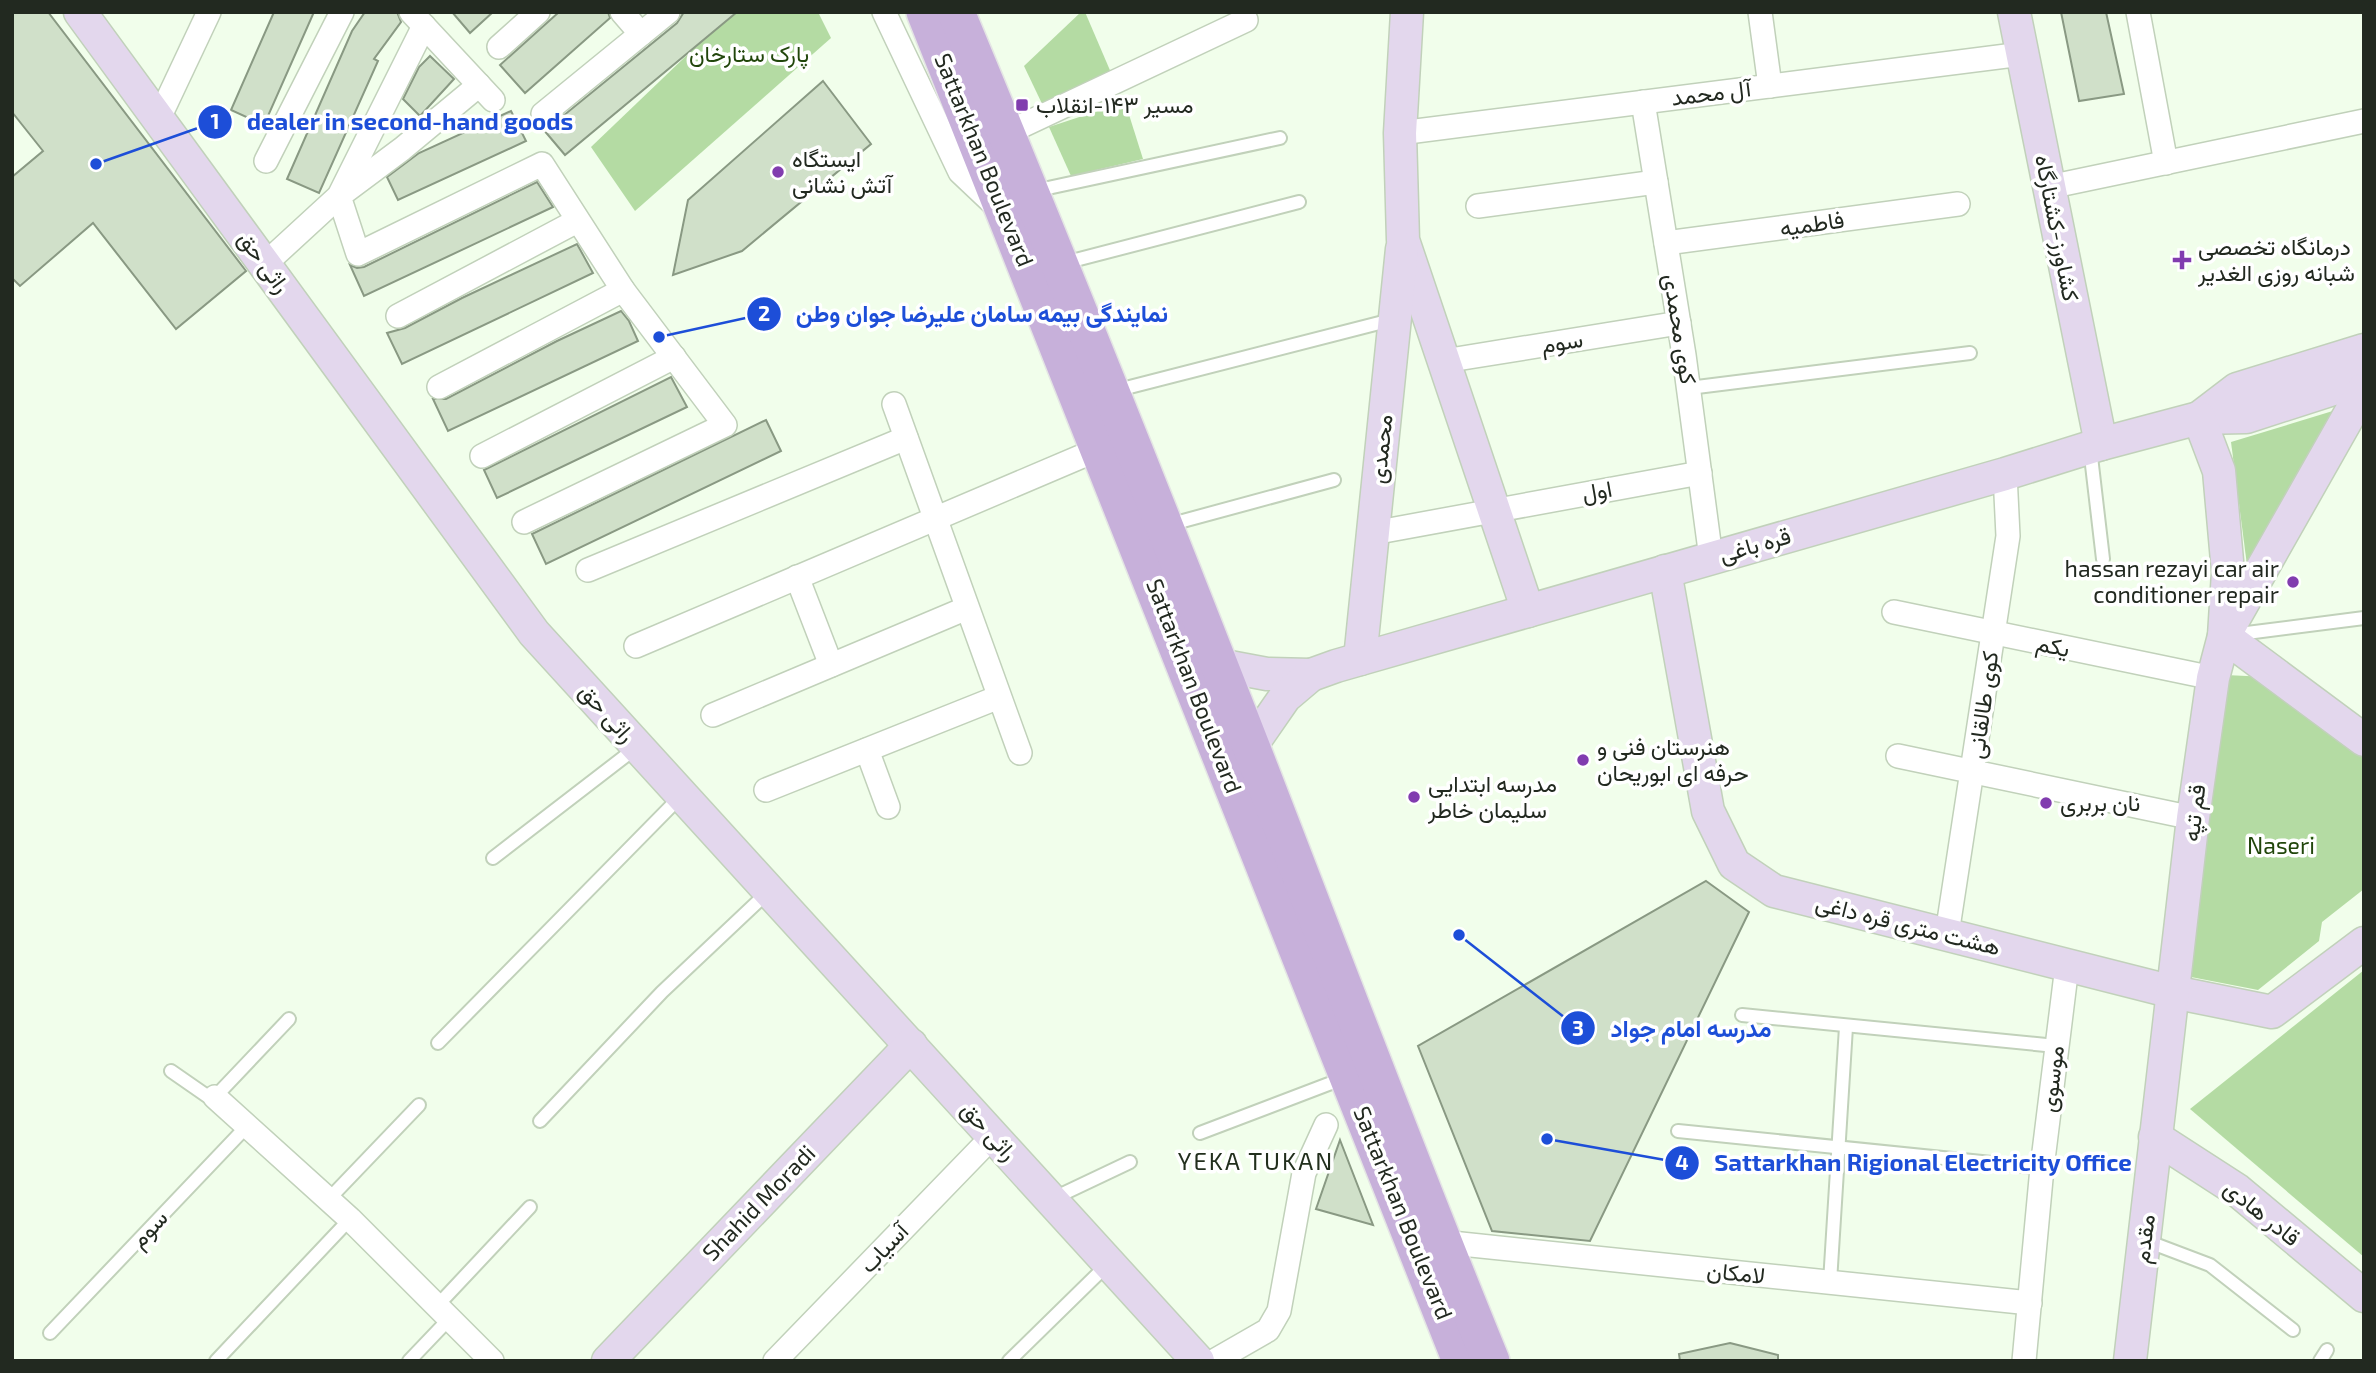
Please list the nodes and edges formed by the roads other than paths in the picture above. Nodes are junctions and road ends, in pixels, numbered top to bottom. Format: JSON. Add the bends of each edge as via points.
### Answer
{"nodes":[{"id":1,"x":80,"y":12,"type":"edge"},
{"id":2,"x":209,"y":12,"type":"edge"},
{"id":3,"x":342,"y":12,"type":"edge"},
{"id":4,"x":538,"y":12,"type":"edge"},
{"id":5,"x":622,"y":12,"type":"edge"},
{"id":6,"x":667,"y":12,"type":"edge"},
{"id":7,"x":884,"y":12,"type":"edge"},
{"id":8,"x":925,"y":12,"type":"edge"},
{"id":9,"x":956,"y":12,"type":"edge"},
{"id":10,"x":1407,"y":12,"type":"edge"},
{"id":11,"x":1760,"y":12,"type":"edge"},
{"id":12,"x":2014,"y":12,"type":"edge"},
{"id":13,"x":2138,"y":12,"type":"edge"},
{"id":14,"x":418,"y":19,"type":"edge"},
{"id":15,"x":1246,"y":20,"type":"dead end"},
{"id":16,"x":641,"y":34,"type":"junction"},
{"id":17,"x":499,"y":47,"type":"dead end"},
{"id":18,"x":2022,"y":54,"type":"junction"},
{"id":19,"x":1770,"y":86,"type":"junction"},
{"id":20,"x":1643,"y":102,"type":"junction"},
{"id":21,"x":543,"y":114,"type":"dead end"},
{"id":22,"x":159,"y":118,"type":"junction"},
{"id":23,"x":2364,"y":121,"type":"edge"},
{"id":24,"x":1400,"y":133,"type":"junction"},
{"id":25,"x":1280,"y":138,"type":"dead end"},
{"id":26,"x":992,"y":139,"type":"junction"},
{"id":27,"x":266,"y":161,"type":"dead end"},
{"id":28,"x":2166,"y":163,"type":"junction"},
{"id":29,"x":1656,"y":182,"type":"junction"},
{"id":30,"x":2049,"y":187,"type":"junction"},
{"id":31,"x":339,"y":197,"type":"junction"},
{"id":32,"x":1299,"y":202,"type":"dead end"},
{"id":33,"x":1958,"y":204,"type":"dead end"},
{"id":34,"x":1019,"y":205,"type":"junction"},
{"id":35,"x":1478,"y":206,"type":"dead end"},
{"id":36,"x":578,"y":221,"type":"junction"},
{"id":37,"x":1404,"y":240,"type":"junction"},
{"id":38,"x":1666,"y":243,"type":"junction"},
{"id":39,"x":265,"y":264,"type":"junction"},
{"id":40,"x":1060,"y":264,"type":"junction"},
{"id":41,"x":623,"y":290,"type":"junction"},
{"id":42,"x":398,"y":316,"type":"dead end"},
{"id":43,"x":1395,"y":319,"type":"junction"},
{"id":44,"x":1679,"y":323,"type":"junction"},
{"id":45,"x":2364,"y":350,"type":"edge"},
{"id":46,"x":1970,"y":353,"type":"dead end"},
{"id":47,"x":674,"y":357,"type":"junction"},
{"id":48,"x":1444,"y":361,"type":"junction"},
{"id":49,"x":2364,"y":380,"type":"edge"},
{"id":50,"x":439,"y":387,"type":"dead end"},
{"id":51,"x":1689,"y":388,"type":"junction"},
{"id":52,"x":2364,"y":389,"type":"edge"},
{"id":53,"x":1111,"y":392,"type":"junction"},
{"id":54,"x":894,"y":404,"type":"dead end"},
{"id":55,"x":2199,"y":418,"type":"junction"},
{"id":56,"x":906,"y":438,"type":"junction"},
{"id":57,"x":2096,"y":445,"type":"junction"},
{"id":58,"x":1098,"y":449,"type":"junction"},
{"id":59,"x":481,"y":456,"type":"dead end"},
{"id":60,"x":1700,"y":473,"type":"junction"},
{"id":61,"x":2005,"y":474,"type":"junction"},
{"id":62,"x":1334,"y":480,"type":"dead end"},
{"id":63,"x":1494,"y":509,"type":"junction"},
{"id":64,"x":935,"y":517,"type":"junction"},
{"id":65,"x":524,"y":522,"type":"dead end"},
{"id":66,"x":1164,"y":526,"type":"junction"},
{"id":67,"x":1373,"y":533,"type":"junction"},
{"id":68,"x":1711,"y":558,"type":"junction"},
{"id":69,"x":2103,"y":559,"type":"dead end"},
{"id":70,"x":589,"y":570,"type":"dead end"},
{"id":71,"x":1665,"y":571,"type":"junction"},
{"id":72,"x":797,"y":577,"type":"junction"},
{"id":73,"x":968,"y":608,"type":"junction"},
{"id":74,"x":1528,"y":611,"type":"junction"},
{"id":75,"x":1894,"y":612,"type":"dead end"},
{"id":76,"x":2364,"y":618,"type":"edge"},
{"id":77,"x":1993,"y":633,"type":"junction"},
{"id":78,"x":2224,"y":636,"type":"junction"},
{"id":79,"x":636,"y":646,"type":"dead end"},
{"id":80,"x":1360,"y":659,"type":"junction"},
{"id":81,"x":831,"y":665,"type":"junction"},
{"id":82,"x":1205,"y":671,"type":"junction"},
{"id":83,"x":1311,"y":675,"type":"junction"},
{"id":84,"x":2213,"y":678,"type":"junction"},
{"id":85,"x":999,"y":697,"type":"junction"},
{"id":86,"x":713,"y":715,"type":"dead end"},
{"id":87,"x":2364,"y":740,"type":"edge"},
{"id":88,"x":638,"y":747,"type":"junction"},
{"id":89,"x":867,"y":750,"type":"junction"},
{"id":90,"x":1236,"y":752,"type":"junction"},
{"id":91,"x":1020,"y":753,"type":"dead end"},
{"id":92,"x":1898,"y":756,"type":"dead end"},
{"id":93,"x":1973,"y":772,"type":"junction"},
{"id":94,"x":766,"y":790,"type":"dead end"},
{"id":95,"x":682,"y":795,"type":"junction"},
{"id":96,"x":888,"y":807,"type":"dead end"},
{"id":97,"x":2193,"y":818,"type":"junction"},
{"id":98,"x":493,"y":858,"type":"dead end"},
{"id":99,"x":769,"y":891,"type":"junction"},
{"id":100,"x":1947,"y":934,"type":"junction"},
{"id":101,"x":2364,"y":943,"type":"edge"},
{"id":102,"x":2067,"y":966,"type":"junction"},
{"id":103,"x":2173,"y":992,"type":"junction"},
{"id":104,"x":1742,"y":1015,"type":"dead end"},
{"id":105,"x":289,"y":1019,"type":"dead end"},
{"id":106,"x":1846,"y":1027,"type":"junction"},
{"id":107,"x":438,"y":1043,"type":"dead end"},
{"id":108,"x":911,"y":1045,"type":"junction"},
{"id":109,"x":2056,"y":1046,"type":"junction"},
{"id":110,"x":171,"y":1071,"type":"dead end"},
{"id":111,"x":1348,"y":1076,"type":"junction"},
{"id":112,"x":215,"y":1097,"type":"junction"},
{"id":113,"x":419,"y":1104,"type":"dead end"},
{"id":114,"x":540,"y":1121,"type":"dead end"},
{"id":115,"x":248,"y":1125,"type":"junction"},
{"id":116,"x":1326,"y":1125,"type":"dead end"},
{"id":117,"x":1678,"y":1131,"type":"dead end"},
{"id":118,"x":1200,"y":1133,"type":"dead end"},
{"id":119,"x":993,"y":1136,"type":"junction"},
{"id":120,"x":2155,"y":1137,"type":"junction"},
{"id":121,"x":1837,"y":1148,"type":"junction"},
{"id":122,"x":1130,"y":1162,"type":"dead end"},
{"id":123,"x":2042,"y":1168,"type":"junction"},
{"id":124,"x":1051,"y":1199,"type":"junction"},
{"id":125,"x":328,"y":1200,"type":"junction"},
{"id":126,"x":530,"y":1207,"type":"dead end"},
{"id":127,"x":349,"y":1219,"type":"junction"},
{"id":128,"x":2144,"y":1240,"type":"junction"},
{"id":129,"x":1442,"y":1242,"type":"junction"},
{"id":130,"x":1108,"y":1264,"type":"junction"},
{"id":131,"x":1830,"y":1282,"type":"junction"},
{"id":132,"x":2364,"y":1296,"type":"edge"},
{"id":133,"x":2030,"y":1303,"type":"junction"},
{"id":134,"x":443,"y":1312,"type":"junction"},
{"id":135,"x":2293,"y":1330,"type":"dead end"},
{"id":136,"x":50,"y":1334,"type":"dead end"},
{"id":137,"x":216,"y":1361,"type":"edge"},
{"id":138,"x":409,"y":1361,"type":"edge"},
{"id":139,"x":492,"y":1361,"type":"edge"},
{"id":140,"x":608,"y":1361,"type":"edge"},
{"id":141,"x":775,"y":1361,"type":"edge"},
{"id":142,"x":1009,"y":1361,"type":"edge"},
{"id":143,"x":1198,"y":1361,"type":"edge"},
{"id":144,"x":1214,"y":1361,"type":"edge"},
{"id":145,"x":1461,"y":1361,"type":"edge"},
{"id":146,"x":1491,"y":1361,"type":"edge"},
{"id":147,"x":2024,"y":1361,"type":"edge"},
{"id":148,"x":2130,"y":1361,"type":"edge"}],
"edges":[{"from":1,"to":22,"type":"street","name":"راثی حق"},
{"from":2,"to":22,"type":"street"},
{"from":3,"to":27,"type":"street"},
{"from":4,"to":17,"type":"street"},
{"from":5,"to":16,"type":"street"},
{"from":6,"to":16,"type":"street"},
{"from":7,"to":34,"type":"street","via":[[960,172]]},
{"from":8,"to":26,"type":"main road","name":"Sattarkhan Boulevard"},
{"from":9,"to":26,"type":"main road","name":"Sattarkhan Boulevard"},
{"from":10,"to":24,"type":"street","name":"محمدی"},
{"from":11,"to":19,"type":"street"},
{"from":12,"to":18,"type":"street","name":"کشاورز-کشتارگاه"},
{"from":13,"to":28,"type":"street"},
{"from":14,"to":31,"type":"street"},
{"from":14,"to":31,"type":"street","via":[[486,92]]},
{"from":15,"to":26,"type":"street"},
{"from":16,"to":21,"type":"street"},
{"from":18,"to":19,"type":"street","name":"آل محمد"},
{"from":18,"to":30,"type":"street","name":"کشاورز-کشتارگاه"},
{"from":19,"to":20,"type":"street","name":"آل محمد"},
{"from":20,"to":24,"type":"street","name":"آل محمد"},
{"from":20,"to":29,"type":"street","name":"کوی محمدی"},
{"from":22,"to":39,"type":"street","name":"راثی حق"},
{"from":23,"to":28,"type":"street"},
{"from":24,"to":37,"type":"street","name":"محمدی"},
{"from":25,"to":34,"type":"lane"},
{"from":26,"to":34,"type":"main road","name":"Sattarkhan Boulevard"},
{"from":28,"to":30,"type":"street"},
{"from":29,"to":35,"type":"street"},
{"from":29,"to":38,"type":"street","name":"کوی محمدی"},
{"from":30,"to":57,"type":"street","name":"کشاورز-کشتارگاه"},
{"from":31,"to":36,"type":"street","via":[[358,254],[542,164]]},
{"from":31,"to":39,"type":"street"},
{"from":32,"to":40,"type":"lane"},
{"from":33,"to":38,"type":"street","name":"فاطمیه"},
{"from":34,"to":40,"type":"main road","name":"Sattarkhan Boulevard"},
{"from":34,"to":58,"type":"main road","name":"Sattarkhan Boulevard"},
{"from":36,"to":41,"type":"street"},
{"from":36,"to":42,"type":"street"},
{"from":37,"to":43,"type":"street","name":"محمدی"},
{"from":37,"to":48,"type":"street","name":"محمدی"},
{"from":38,"to":44,"type":"street","name":"کوی محمدی"},
{"from":39,"to":88,"type":"street","name":"راثی حق","via":[[534,633]]},
{"from":40,"to":53,"type":"main road","name":"Sattarkhan Boulevard"},
{"from":41,"to":47,"type":"street"},
{"from":41,"to":50,"type":"street"},
{"from":43,"to":53,"type":"lane"},
{"from":43,"to":67,"type":"street","name":"محمدی"},
{"from":44,"to":48,"type":"street","name":"سوم"},
{"from":44,"to":51,"type":"street","name":"کوی محمدی"},
{"from":45,"to":55,"type":"street","via":[[2237,389]]},
{"from":46,"to":51,"type":"lane"},
{"from":47,"to":59,"type":"street"},
{"from":47,"to":65,"type":"street","via":[[726,425]]},
{"from":48,"to":63,"type":"street","name":"محمدی"},
{"from":49,"to":55,"type":"street","via":[[2246,417]]},
{"from":51,"to":60,"type":"street","name":"کوی محمدی"},
{"from":52,"to":78,"type":"street","name":"قم تپه"},
{"from":53,"to":66,"type":"main road","name":"Sattarkhan Boulevard"},
{"from":54,"to":56,"type":"street"},
{"from":55,"to":57,"type":"street","name":"قره باغی"},
{"from":55,"to":78,"type":"street","name":"قم تپه","via":[[2219,471],[2228,572]]},
{"from":56,"to":64,"type":"street"},
{"from":56,"to":70,"type":"street"},
{"from":57,"to":61,"type":"street","name":"قره باغی"},
{"from":57,"to":69,"type":"lane"},
{"from":58,"to":64,"type":"street"},
{"from":58,"to":82,"type":"main road","name":"Sattarkhan Boulevard"},
{"from":60,"to":63,"type":"street","name":"اول"},
{"from":60,"to":68,"type":"street","name":"کوی محمدی"},
{"from":61,"to":68,"type":"street","name":"قره باغی"},
{"from":61,"to":77,"type":"street","name":"کوی طالقانی","via":[[2008,536]]},
{"from":62,"to":66,"type":"lane"},
{"from":63,"to":67,"type":"street","name":"اول"},
{"from":63,"to":74,"type":"street","name":"محمدی"},
{"from":64,"to":72,"type":"street"},
{"from":64,"to":73,"type":"street"},
{"from":66,"to":82,"type":"main road","name":"Sattarkhan Boulevard"},
{"from":67,"to":80,"type":"street","name":"محمدی"},
{"from":68,"to":71,"type":"street","name":"قره باغی"},
{"from":71,"to":74,"type":"street","name":"قره باغی"},
{"from":71,"to":100,"type":"street","name":"هشت متری قره داغی","via":[[1708,811],[1734,864],[1774,891]]},
{"from":72,"to":79,"type":"street"},
{"from":72,"to":81,"type":"street"},
{"from":73,"to":81,"type":"street"},
{"from":73,"to":85,"type":"street"},
{"from":74,"to":80,"type":"street","name":"قره باغی"},
{"from":75,"to":77,"type":"street","name":"یکم"},
{"from":76,"to":78,"type":"lane"},
{"from":77,"to":84,"type":"street","name":"یکم"},
{"from":77,"to":93,"type":"street","name":"کوی طالقانی"},
{"from":78,"to":84,"type":"street","name":"قم تپه"},
{"from":78,"to":87,"type":"street"},
{"from":80,"to":83,"type":"street","name":"قره باغی"},
{"from":81,"to":86,"type":"street"},
{"from":82,"to":83,"type":"street","name":"قره باغی"},
{"from":82,"to":90,"type":"main road","name":"Sattarkhan Boulevard"},
{"from":83,"to":90,"type":"street","name":"قره باغی"},
{"from":84,"to":97,"type":"street","name":"قم تپه"},
{"from":85,"to":89,"type":"street"},
{"from":85,"to":91,"type":"street"},
{"from":88,"to":95,"type":"street","name":"راثی حق"},
{"from":88,"to":98,"type":"lane"},
{"from":89,"to":94,"type":"street"},
{"from":89,"to":96,"type":"street"},
{"from":90,"to":111,"type":"main road","name":"Sattarkhan Boulevard"},
{"from":90,"to":129,"type":"main road","name":"Sattarkhan Boulevard"},
{"from":92,"to":93,"type":"street"},
{"from":93,"to":97,"type":"street"},
{"from":93,"to":100,"type":"street","name":"کوی طالقانی"},
{"from":95,"to":99,"type":"street","name":"راثی حق"},
{"from":95,"to":107,"type":"lane"},
{"from":97,"to":103,"type":"street","name":"قم تپه"},
{"from":99,"to":108,"type":"street","name":"راثی حق"},
{"from":99,"to":114,"type":"lane","via":[[662,992]]},
{"from":100,"to":102,"type":"street","name":"هشت متری قره داغی"},
{"from":101,"to":103,"type":"street","name":"هشت متری قره داغی","via":[[2272,1012]]},
{"from":102,"to":103,"type":"street","name":"هشت متری قره داغی"},
{"from":102,"to":109,"type":"street","name":"موسوی"},
{"from":103,"to":120,"type":"street","name":"مقدم"},
{"from":104,"to":106,"type":"lane"},
{"from":105,"to":112,"type":"lane"},
{"from":106,"to":109,"type":"lane"},
{"from":106,"to":121,"type":"lane"},
{"from":108,"to":119,"type":"street","name":"راثی حق"},
{"from":108,"to":140,"type":"street","name":"Shahid Moradi"},
{"from":109,"to":123,"type":"street","name":"موسوی"},
{"from":110,"to":112,"type":"lane","via":[[206,1096]]},
{"from":111,"to":118,"type":"lane"},
{"from":111,"to":145,"type":"main road","name":"Sattarkhan Boulevard"},
{"from":112,"to":115,"type":"street"},
{"from":113,"to":125,"type":"lane"},
{"from":115,"to":125,"type":"street"},
{"from":115,"to":136,"type":"lane","name":"سوم"},
{"from":116,"to":144,"type":"street","via":[[1304,1173],[1279,1311],[1268,1330]]},
{"from":117,"to":121,"type":"lane"},
{"from":119,"to":124,"type":"street","name":"راثی حق"},
{"from":119,"to":141,"type":"street","name":"آسیاب"},
{"from":120,"to":128,"type":"street","name":"مقدم"},
{"from":120,"to":132,"type":"street","name":"قادر هادی","via":[[2237,1189]]},
{"from":121,"to":123,"type":"lane"},
{"from":121,"to":131,"type":"lane"},
{"from":122,"to":124,"type":"lane"},
{"from":123,"to":133,"type":"street","name":"موسوی"},
{"from":124,"to":130,"type":"street","name":"راثی حق"},
{"from":125,"to":127,"type":"street"},
{"from":126,"to":134,"type":"lane"},
{"from":127,"to":134,"type":"street"},
{"from":127,"to":137,"type":"lane"},
{"from":128,"to":135,"type":"lane","via":[[2210,1265]]},
{"from":128,"to":148,"type":"street","name":"مقدم"},
{"from":129,"to":131,"type":"street","name":"لامکان"},
{"from":129,"to":146,"type":"main road","name":"Sattarkhan Boulevard"},
{"from":130,"to":142,"type":"lane"},
{"from":130,"to":143,"type":"street","name":"راثی حق"},
{"from":131,"to":133,"type":"street","name":"لامکان"},
{"from":133,"to":147,"type":"street","name":"موسوی"},
{"from":134,"to":138,"type":"lane"},
{"from":134,"to":139,"type":"street"}]}
